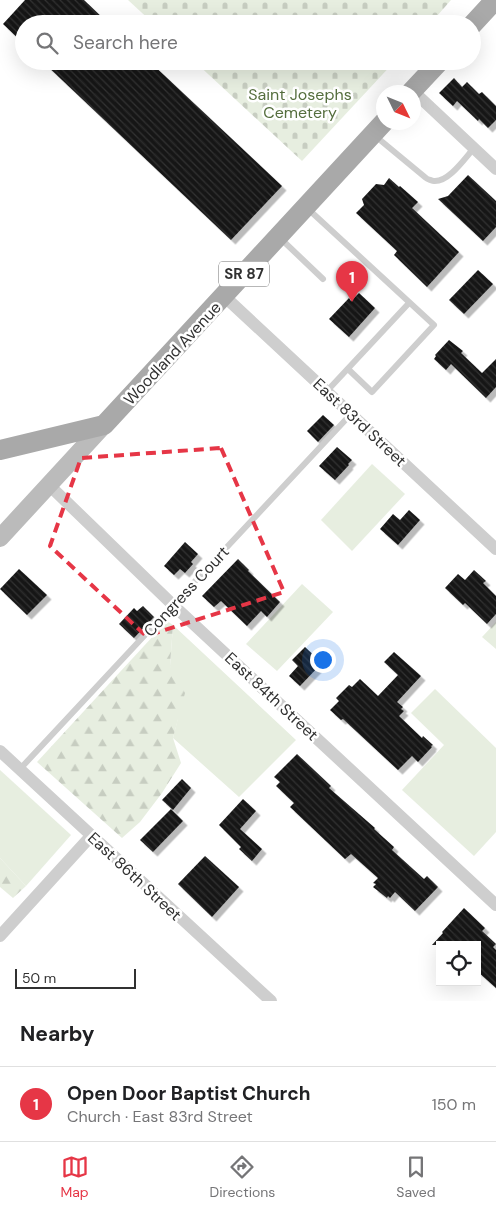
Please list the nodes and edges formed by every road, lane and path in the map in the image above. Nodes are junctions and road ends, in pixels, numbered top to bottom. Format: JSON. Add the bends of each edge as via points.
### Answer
{"nodes":[{"id":1,"x":495,"y":0,"type":"edge"},
{"id":2,"x":481,"y":15,"type":"edge"},
{"id":3,"x":432,"y":70,"type":"edge"},
{"id":4,"x":418,"y":85,"type":"edge"},
{"id":5,"x":421,"y":100,"type":"edge"},
{"id":6,"x":376,"y":130,"type":"edge"},
{"id":7,"x":380,"y":130,"type":"edge"},
{"id":8,"x":474,"y":148,"type":"junction"},
{"id":9,"x":496,"y":169,"type":"edge"},
{"id":10,"x":306,"y":207,"type":"junction"},
{"id":11,"x":279,"y":237,"type":"junction"},
{"id":12,"x":323,"y":279,"type":"dead end"},
{"id":13,"x":224,"y":296,"type":"junction"},
{"id":14,"x":409,"y":303,"type":"junction"},
{"id":15,"x":348,"y":369,"type":"junction"},
{"id":16,"x":328,"y":391,"type":"junction"},
{"id":17,"x":351,"y":414,"type":"junction"},
{"id":18,"x":104,"y":425,"type":"junction"},
{"id":19,"x":0,"y":450,"type":"edge"},
{"id":20,"x":49,"y":485,"type":"junction"},
{"id":21,"x":0,"y":538,"type":"edge"},
{"id":22,"x":496,"y":549,"type":"edge"},
{"id":23,"x":173,"y":605,"type":"junction"},
{"id":24,"x":0,"y":751,"type":"edge"},
{"id":25,"x":20,"y":769,"type":"junction"},
{"id":26,"x":91,"y":836,"type":"junction"},
{"id":27,"x":496,"y":905,"type":"edge"},
{"id":28,"x":0,"y":936,"type":"edge"},
{"id":29,"x":262,"y":998,"type":"edge"}],
"edges":[{"from":1,"to":2,"type":"main road"},
{"from":3,"to":4,"type":"main road"},
{"from":5,"to":8,"type":"street"},
{"from":6,"to":10,"type":"main road","name":"Woodland Avenue","number":"SR 87"},
{"from":7,"to":8,"type":"lane","via":[[426,178],[433,181],[450,175]]},
{"from":8,"to":9,"type":"street"},
{"from":10,"to":11,"type":"main road","name":"Woodland Avenue","number":"SR 87"},
{"from":10,"to":14,"type":"lane"},
{"from":11,"to":12,"type":"lane"},
{"from":11,"to":13,"type":"main road","name":"Woodland Avenue","number":"SR 87"},
{"from":13,"to":16,"type":"street","name":"East 83rd Street"},
{"from":13,"to":18,"type":"main road","name":"Woodland Avenue","number":"SR 87"},
{"from":14,"to":15,"type":"lane"},
{"from":14,"to":15,"type":"lane","via":[[434,325],[372,392]]},
{"from":15,"to":16,"type":"lane"},
{"from":16,"to":17,"type":"street","name":"East 83rd Street"},
{"from":17,"to":22,"type":"street","name":"East 83rd Street"},
{"from":17,"to":23,"type":"lane","name":"Congress Court"},
{"from":18,"to":19,"type":"main road"},
{"from":18,"to":20,"type":"main road","name":"Woodland Avenue"},
{"from":20,"to":21,"type":"main road","name":"Woodland Avenue"},
{"from":20,"to":23,"type":"street","name":"East 84th Street"},
{"from":23,"to":25,"type":"lane","name":"Congress Court"},
{"from":23,"to":27,"type":"street","name":"East 84th Street"},
{"from":24,"to":25,"type":"street","name":"East 86th Street"},
{"from":25,"to":26,"type":"street","name":"East 86th Street"},
{"from":26,"to":28,"type":"street"},
{"from":26,"to":29,"type":"street","name":"East 86th Street"}]}
